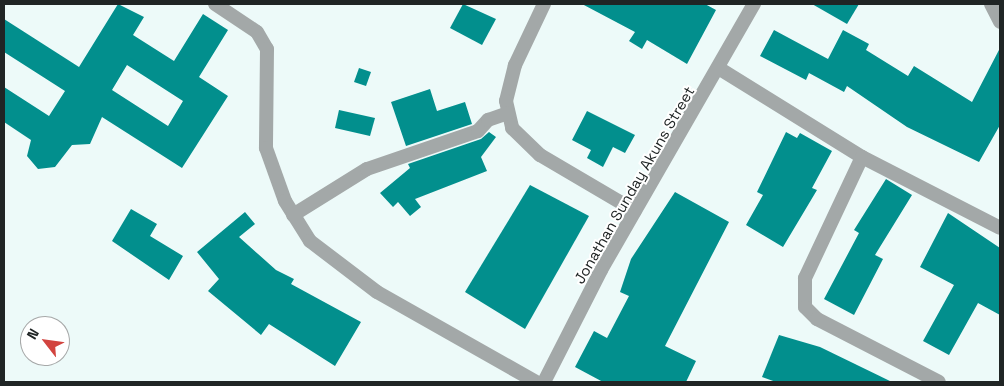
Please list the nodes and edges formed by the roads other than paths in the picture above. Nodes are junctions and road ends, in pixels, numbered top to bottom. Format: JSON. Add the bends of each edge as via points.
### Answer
{"nodes":[{"id":1,"x":215,"y":4,"type":"edge"},
{"id":2,"x":544,"y":4,"type":"edge"},
{"id":3,"x":754,"y":4,"type":"edge"},
{"id":4,"x":991,"y":4,"type":"edge"},
{"id":5,"x":1000,"y":22,"type":"edge"},
{"id":6,"x":720,"y":69,"type":"junction"},
{"id":7,"x":508,"y":113,"type":"junction"},
{"id":8,"x":862,"y":157,"type":"junction"},
{"id":9,"x":635,"y":211,"type":"junction"},
{"id":10,"x":293,"y":215,"type":"junction"},
{"id":11,"x":1000,"y":228,"type":"edge"},
{"id":12,"x":536,"y":382,"type":"edge"},
{"id":13,"x":544,"y":382,"type":"edge"},
{"id":14,"x":939,"y":382,"type":"edge"}],
"edges":[{"from":1,"to":10,"type":"street","via":[[257,32],[267,49],[266,148]]},
{"from":2,"to":7,"type":"street","via":[[516,65],[506,101]]},
{"from":3,"to":6,"type":"street","name":"Jonathan Sunday Akuns Street"},
{"from":4,"to":5,"type":"street"},
{"from":6,"to":8,"type":"street"},
{"from":6,"to":9,"type":"street","name":"Jonathan Sunday Akuns Street"},
{"from":7,"to":9,"type":"street","via":[[512,128],[540,155]]},
{"from":7,"to":10,"type":"street","via":[[488,120],[478,131],[367,169]]},
{"from":8,"to":11,"type":"street"},
{"from":8,"to":14,"type":"street","via":[[805,278],[805,307],[816,319]]},
{"from":9,"to":13,"type":"street","name":"Jonathan Sunday Akuns Street"},
{"from":10,"to":12,"type":"street","via":[[310,241],[343,270]]}]}
